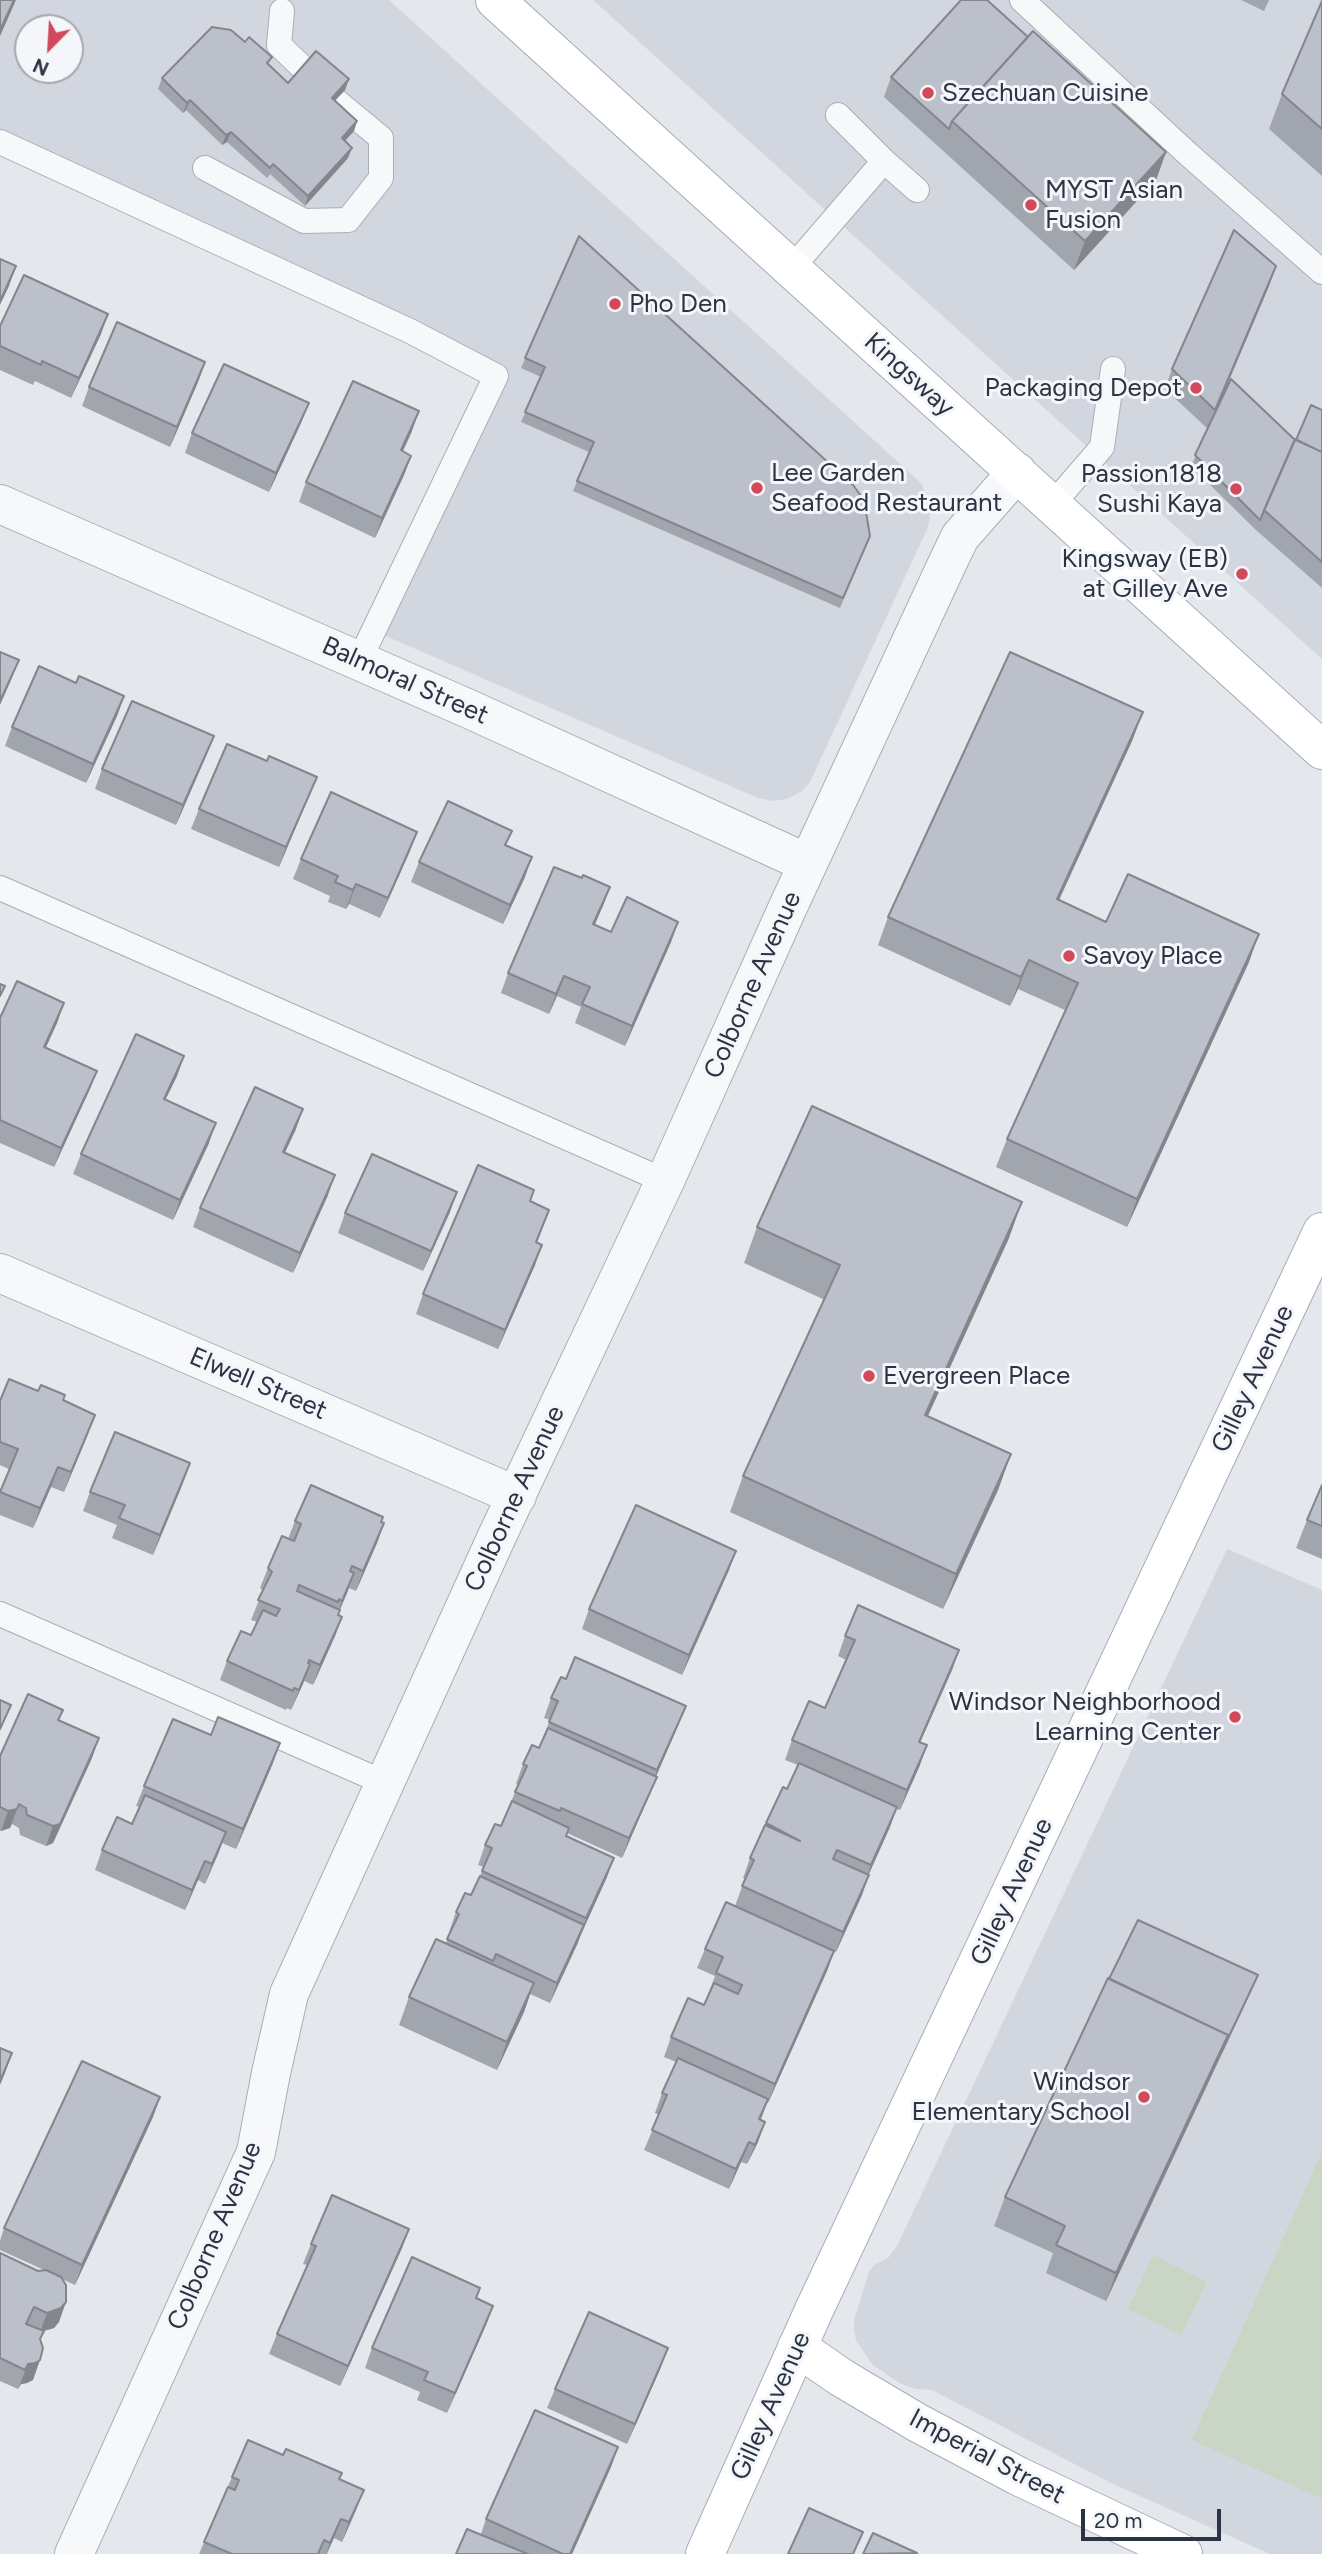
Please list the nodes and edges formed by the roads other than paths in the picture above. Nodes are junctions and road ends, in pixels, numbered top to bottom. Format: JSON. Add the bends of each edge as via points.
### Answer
{"nodes":[{"id":1,"x":495,"y":0,"type":"edge"},
{"id":2,"x":1022,"y":0,"type":"edge"},
{"id":3,"x":282,"y":11,"type":"dead end"},
{"id":4,"x":305,"y":70,"type":"edge"},
{"id":5,"x":335,"y":100,"type":"edge"},
{"id":6,"x":838,"y":115,"type":"dead end"},
{"id":7,"x":0,"y":142,"type":"edge"},
{"id":8,"x":884,"y":161,"type":"junction"},
{"id":9,"x":205,"y":168,"type":"dead end"},
{"id":10,"x":917,"y":190,"type":"dead end"},
{"id":11,"x":791,"y":269,"type":"junction"},
{"id":12,"x":1322,"y":272,"type":"edge"},
{"id":13,"x":1113,"y":369,"type":"dead end"},
{"id":14,"x":1017,"y":472,"type":"junction"},
{"id":15,"x":1053,"y":504,"type":"junction"},
{"id":16,"x":0,"y":505,"type":"edge"},
{"id":17,"x":359,"y":661,"type":"junction"},
{"id":18,"x":1322,"y":750,"type":"edge"},
{"id":19,"x":807,"y":863,"type":"junction"},
{"id":20,"x":0,"y":888,"type":"edge"},
{"id":21,"x":665,"y":1181,"type":"junction"},
{"id":22,"x":1322,"y":1232,"type":"edge"},
{"id":23,"x":0,"y":1273,"type":"edge"},
{"id":24,"x":517,"y":1496,"type":"junction"},
{"id":25,"x":0,"y":1614,"type":"edge"},
{"id":26,"x":385,"y":1783,"type":"junction"},
{"id":27,"x":797,"y":2347,"type":"junction"},
{"id":28,"x":74,"y":2554,"type":"edge"},
{"id":29,"x":705,"y":2554,"type":"edge"},
{"id":30,"x":1183,"y":2554,"type":"edge"}],
"edges":[{"from":1,"to":11,"type":"street","name":"Kingsway"},
{"from":2,"to":12,"type":"lane"},
{"from":3,"to":4,"type":"lane","via":[[278,45]]},
{"from":5,"to":9,"type":"lane","via":[[381,138],[381,178],[348,220],[304,221]]},
{"from":6,"to":8,"type":"lane"},
{"from":7,"to":17,"type":"lane","via":[[410,331],[496,376]]},
{"from":8,"to":10,"type":"lane"},
{"from":8,"to":11,"type":"lane"},
{"from":11,"to":14,"type":"street","name":"Kingsway"},
{"from":13,"to":15,"type":"lane","via":[[1102,447]]},
{"from":14,"to":15,"type":"street","name":"Kingsway"},
{"from":14,"to":19,"type":"street","name":"Colborne Avenue","via":[[960,537]]},
{"from":15,"to":18,"type":"street","name":"Kingsway"},
{"from":16,"to":17,"type":"street","name":"Balmoral Street"},
{"from":17,"to":19,"type":"street","name":"Balmoral Street"},
{"from":19,"to":21,"type":"street","name":"Colborne Avenue"},
{"from":20,"to":21,"type":"lane"},
{"from":21,"to":24,"type":"street","name":"Colborne Avenue"},
{"from":22,"to":27,"type":"street","name":"Gilley Avenue"},
{"from":23,"to":24,"type":"street","name":"Elwell Street"},
{"from":24,"to":26,"type":"street","name":"Colborne Avenue"},
{"from":25,"to":26,"type":"lane"},
{"from":26,"to":28,"type":"street","name":"Colborne Avenue","via":[[289,1994],[256,2152]]},
{"from":27,"to":29,"type":"street","name":"Gilley Avenue"},
{"from":27,"to":30,"type":"street","name":"Imperial Street","via":[[918,2423]]}]}
